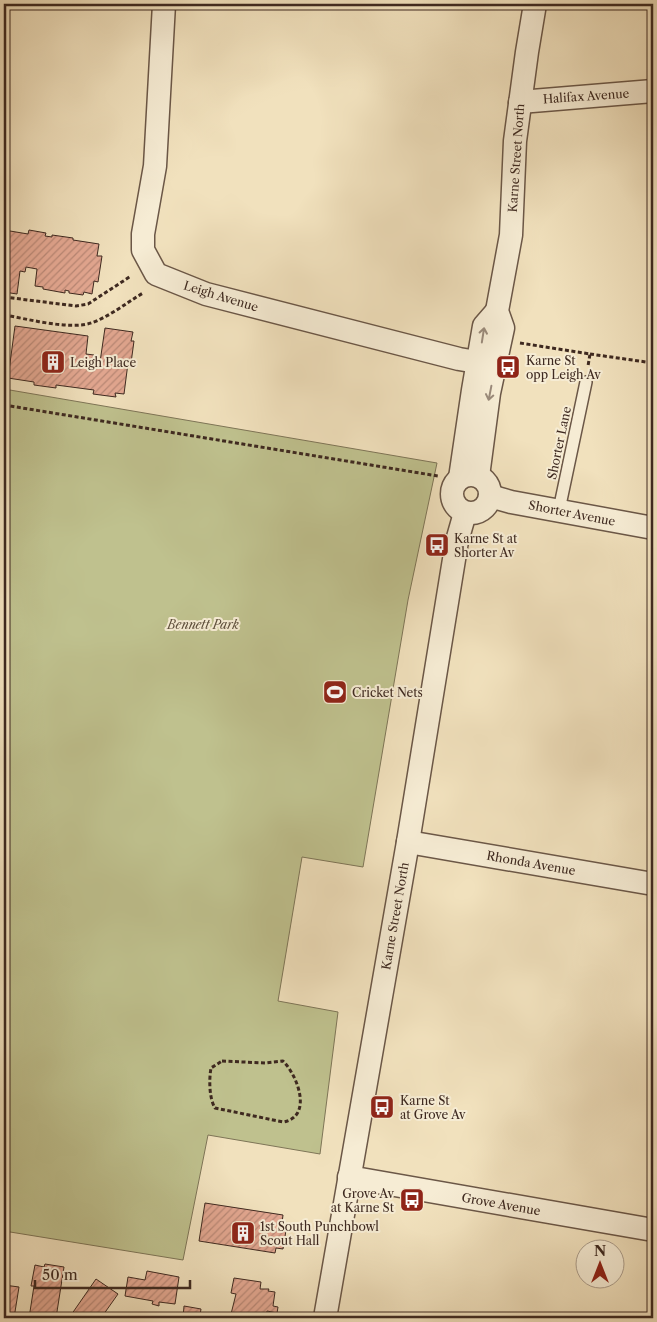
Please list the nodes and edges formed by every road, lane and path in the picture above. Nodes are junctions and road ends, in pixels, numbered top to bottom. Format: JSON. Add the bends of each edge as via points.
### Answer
{"nodes":[{"id":1,"x":164,"y":4,"type":"edge"},
{"id":2,"x":535,"y":4,"type":"edge"},
{"id":3,"x":653,"y":91,"type":"edge"},
{"id":4,"x":520,"y":102,"type":"junction"},
{"id":5,"x":131,"y":276,"type":"dead end"},
{"id":6,"x":143,"y":293,"type":"dead end"},
{"id":7,"x":4,"y":297,"type":"edge"},
{"id":8,"x":4,"y":315,"type":"edge"},
{"id":9,"x":519,"y":343,"type":"dead end"},
{"id":10,"x":590,"y":354,"type":"junction"},
{"id":11,"x":653,"y":360,"type":"edge"},
{"id":12,"x":487,"y":364,"type":"junction"},
{"id":13,"x":586,"y":382,"type":"joint"},
{"id":14,"x":4,"y":405,"type":"edge"},
{"id":15,"x":459,"y":477,"type":"junction"},
{"id":16,"x":490,"y":496,"type":"junction"},
{"id":17,"x":559,"y":510,"type":"junction"},
{"id":18,"x":464,"y":513,"type":"junction"},
{"id":19,"x":653,"y":528,"type":"edge"},
{"id":20,"x":408,"y":842,"type":"junction"},
{"id":21,"x":653,"y":884,"type":"edge"},
{"id":22,"x":283,"y":1061,"type":"joint"},
{"id":23,"x":349,"y":1177,"type":"junction"},
{"id":24,"x":653,"y":1230,"type":"edge"},
{"id":25,"x":325,"y":1318,"type":"edge"}],
"edges":[{"from":1,"to":12,"type":"street","name":"Leigh Avenue","via":[[155,166],[143,234],[143,250],[156,274],[206,294]]},
{"from":2,"to":4,"type":"street","name":"Karne Street North"},
{"from":3,"to":4,"type":"street","name":"Halifax Avenue"},
{"from":4,"to":12,"type":"street","name":"Karne Street North","via":[[511,235],[497,311],[503,328]]},
{"from":5,"to":7,"type":"path","via":[[88,304],[76,306]]},
{"from":6,"to":8,"type":"path","via":[[102,318],[82,325]]},
{"from":9,"to":10,"type":"path"},
{"from":10,"to":11,"type":"path","via":[[646,362]]},
{"from":10,"to":13,"type":"path"},
{"from":12,"to":15,"type":"street","name":"Karne Street North","via":[[489,393]]},
{"from":13,"to":17,"type":"lane","name":"Shorter Lane"},
{"from":14,"to":15,"type":"path"},
{"from":15,"to":16,"type":"street","via":[[488,484]]},
{"from":15,"to":18,"type":"street","via":[[451,494],[455,506]]},
{"from":16,"to":17,"type":"street","name":"Shorter Avenue"},
{"from":16,"to":18,"type":"street","via":[[482,511]]},
{"from":17,"to":19,"type":"street","name":"Shorter Avenue"},
{"from":18,"to":20,"type":"street","name":"Karne Street North"},
{"from":20,"to":21,"type":"street","name":"Rhonda Avenue"},
{"from":20,"to":23,"type":"street","name":"Karne Street North"},
{"from":22,"to":22,"type":"path","via":[[216,1063],[210,1074],[214,1108],[283,1122],[291,1120],[298,1110],[300,1089]]},
{"from":23,"to":24,"type":"street","name":"Grove Avenue"},
{"from":23,"to":25,"type":"street","name":"Karne Street North"}]}
